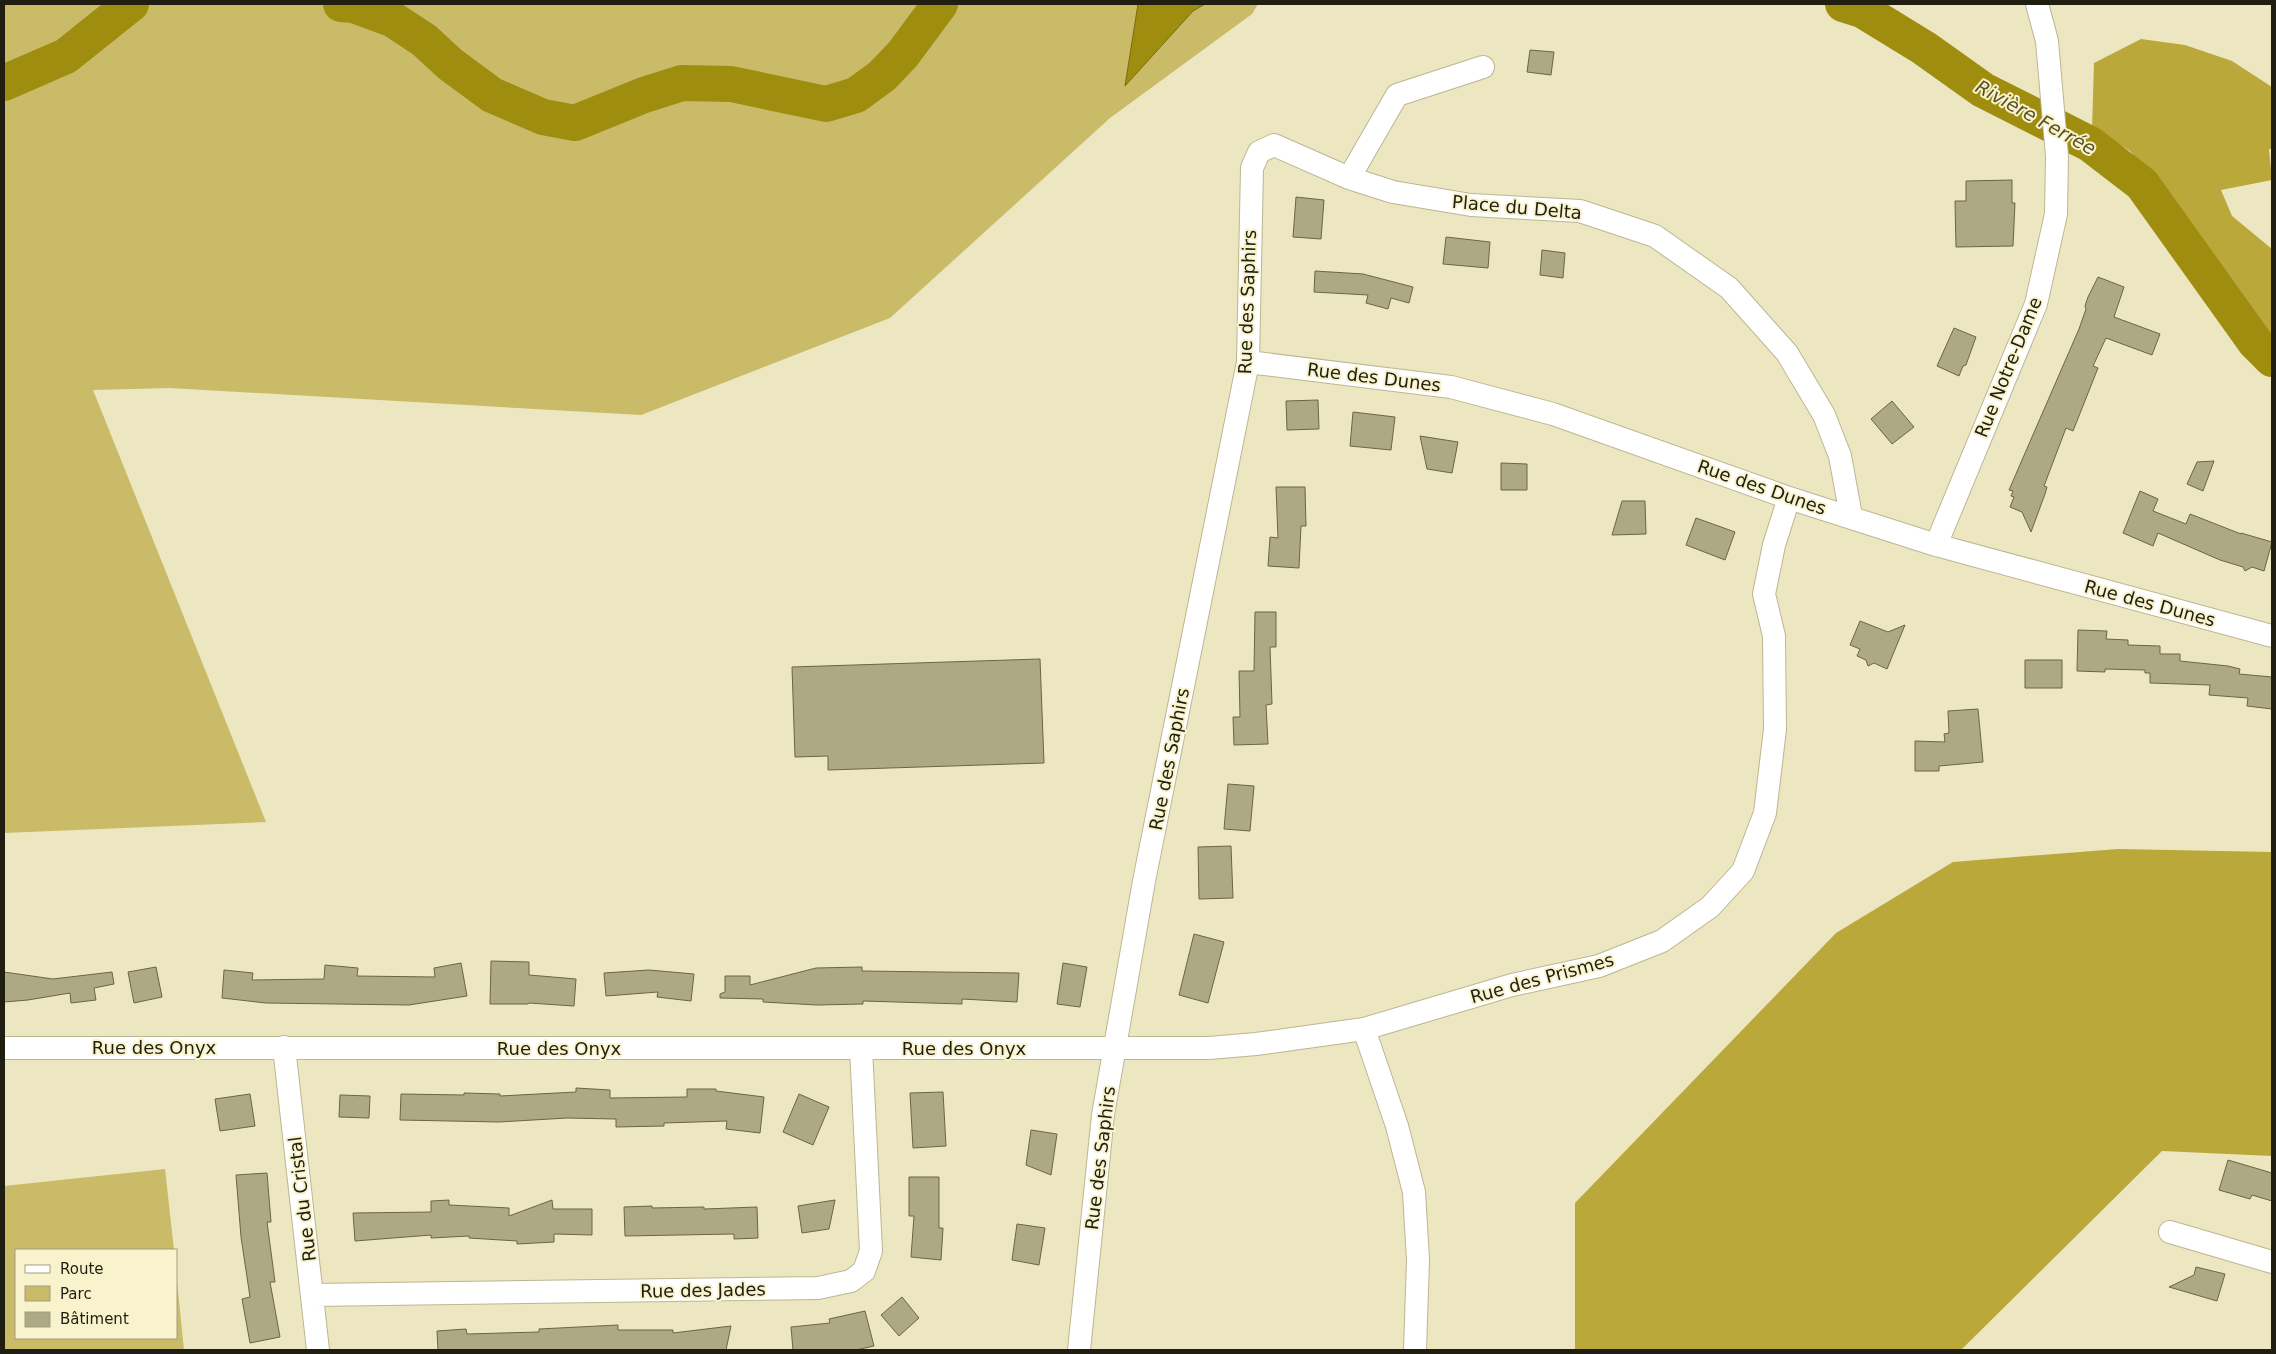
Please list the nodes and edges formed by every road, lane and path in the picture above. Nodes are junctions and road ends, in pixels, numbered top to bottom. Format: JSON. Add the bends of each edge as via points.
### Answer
{"nodes":[{"id":1,"x":2037,"y":4,"type":"edge"},
{"id":2,"x":1483,"y":67,"type":"dead end"},
{"id":3,"x":1252,"y":168,"type":"joint"},
{"id":4,"x":1349,"y":178,"type":"junction"},
{"id":5,"x":1248,"y":362,"type":"junction"},
{"id":6,"x":1789,"y":498,"type":"junction"},
{"id":7,"x":1851,"y":516,"type":"junction"},
{"id":8,"x":1936,"y":545,"type":"junction"},
{"id":9,"x":2272,"y":636,"type":"edge"},
{"id":10,"x":1364,"y":1029,"type":"junction"},
{"id":11,"x":284,"y":1047,"type":"junction"},
{"id":12,"x":4,"y":1048,"type":"edge"},
{"id":13,"x":861,"y":1048,"type":"junction"},
{"id":14,"x":1115,"y":1048,"type":"junction"},
{"id":15,"x":2170,"y":1232,"type":"dead end"},
{"id":16,"x":2272,"y":1262,"type":"edge"},
{"id":17,"x":313,"y":1295,"type":"junction"},
{"id":18,"x":318,"y":1350,"type":"edge"},
{"id":19,"x":1079,"y":1350,"type":"edge"},
{"id":20,"x":1415,"y":1350,"type":"edge"}],
"edges":[{"from":1,"to":8,"type":"street","name":"Rue Notre-Dame","via":[[2047,41],[2057,156],[2056,214],[2036,304]]},
{"from":2,"to":4,"type":"street","via":[[1397,95]]},
{"from":3,"to":4,"type":"street","name":"Place du Delta","via":[[1259,152],[1274,145]]},
{"from":3,"to":5,"type":"street","name":"Rue des Saphirs"},
{"from":4,"to":7,"type":"street","name":"Place du Delta","via":[[1392,192],[1471,205],[1580,211],[1655,236],[1729,288],[1787,353],[1824,414],[1840,456]]},
{"from":5,"to":6,"type":"street","name":"Rue des Dunes","via":[[1451,387],[1553,414]]},
{"from":5,"to":14,"type":"street","name":"Rue des Saphirs","via":[[1146,872]]},
{"from":6,"to":7,"type":"street","name":"Rue des Dunes"},
{"from":6,"to":10,"type":"street","name":"Rue des Prismes","via":[[1774,545],[1764,594],[1774,636],[1775,720],[1765,813],[1743,871],[1710,907],[1662,941],[1599,966],[1512,986]]},
{"from":7,"to":8,"type":"street","name":"Rue des Dunes"},
{"from":8,"to":9,"type":"street","name":"Rue des Dunes"},
{"from":10,"to":14,"type":"street","name":"Rue des Prismes","via":[[1209,1048]]},
{"from":10,"to":20,"type":"street","via":[[1397,1126],[1414,1192],[1418,1260]]},
{"from":11,"to":12,"type":"street","name":"Rue des Onyx"},
{"from":11,"to":13,"type":"street","name":"Rue des Onyx"},
{"from":11,"to":17,"type":"street","name":"Rue du Cristal"},
{"from":13,"to":14,"type":"street","name":"Rue des Onyx"},
{"from":13,"to":17,"type":"street","name":"Rue des Jades","via":[[871,1251],[864,1271],[851,1281],[818,1288]]},
{"from":14,"to":19,"type":"street","name":"Rue des Saphirs","via":[[1103,1115]]},
{"from":15,"to":16,"type":"street"},
{"from":17,"to":18,"type":"street","name":"Rue du Cristal"}]}
